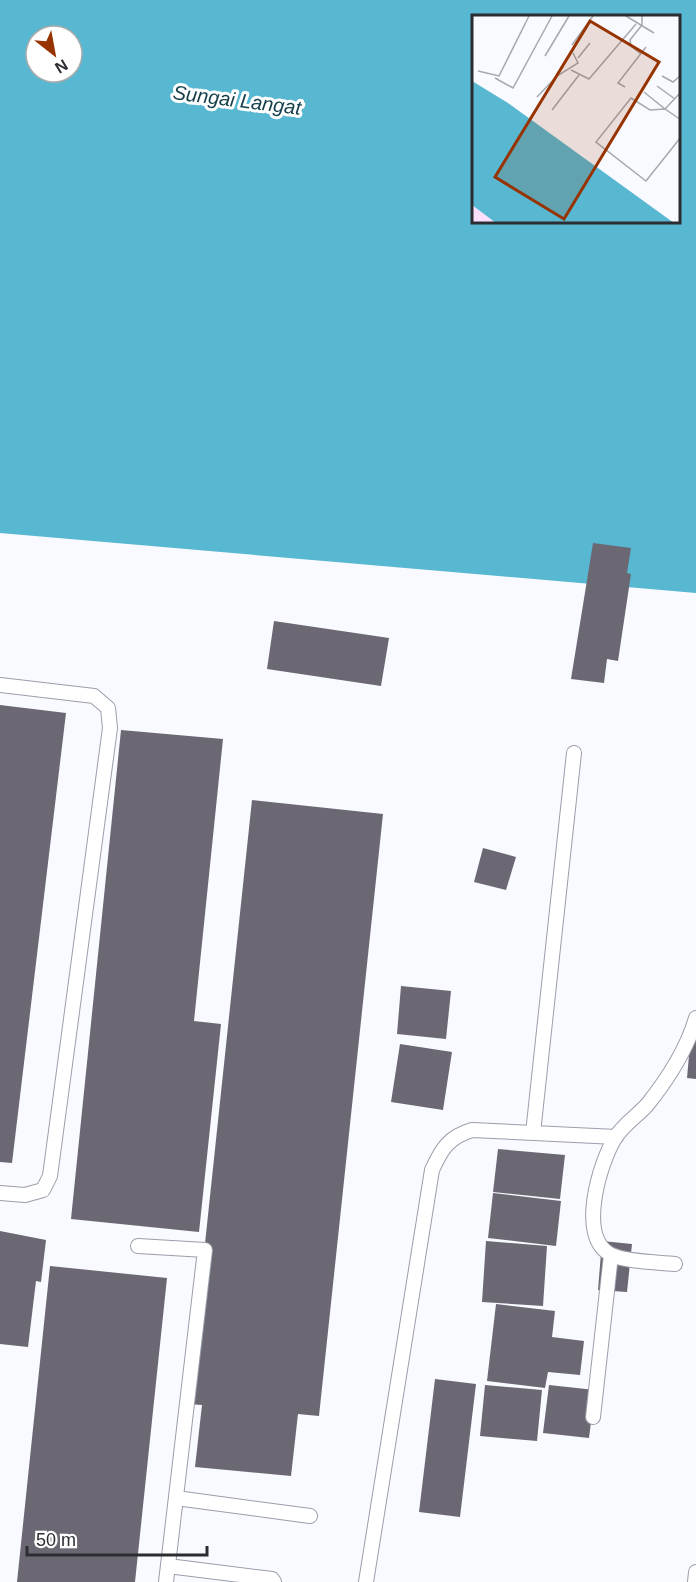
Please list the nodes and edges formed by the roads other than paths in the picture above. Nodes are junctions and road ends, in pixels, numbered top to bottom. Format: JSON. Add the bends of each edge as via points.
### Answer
{"nodes":[{"id":1,"x":0,"y":685,"type":"edge"},
{"id":2,"x":574,"y":753,"type":"dead end"},
{"id":3,"x":696,"y":1018,"type":"edge"},
{"id":4,"x":533,"y":1133,"type":"junction"},
{"id":5,"x":616,"y":1137,"type":"junction"},
{"id":6,"x":0,"y":1193,"type":"edge"},
{"id":7,"x":138,"y":1246,"type":"dead end"},
{"id":8,"x":611,"y":1255,"type":"junction"},
{"id":9,"x":675,"y":1264,"type":"dead end"},
{"id":10,"x":592,"y":1417,"type":"dead end"},
{"id":11,"x":176,"y":1498,"type":"junction"},
{"id":12,"x":310,"y":1516,"type":"dead end"},
{"id":13,"x":168,"y":1566,"type":"junction"},
{"id":14,"x":696,"y":1572,"type":"edge"},
{"id":15,"x":166,"y":1582,"type":"edge"},
{"id":16,"x":274,"y":1582,"type":"edge"},
{"id":17,"x":366,"y":1582,"type":"edge"},
{"id":18,"x":695,"y":1582,"type":"edge"}],
"edges":[{"from":1,"to":6,"type":"lane","via":[[94,696],[108,708],[110,728],[50,1176],[43,1190],[25,1195]]},
{"from":2,"to":4,"type":"lane"},
{"from":3,"to":5,"type":"lane","via":[[673,1070]]},
{"from":4,"to":5,"type":"lane"},
{"from":4,"to":17,"type":"lane","via":[[472,1130],[454,1136],[442,1148],[432,1170]]},
{"from":5,"to":8,"type":"lane","via":[[599,1174],[592,1218],[599,1245]]},
{"from":7,"to":11,"type":"lane","via":[[205,1250]]},
{"from":8,"to":9,"type":"lane"},
{"from":8,"to":10,"type":"lane"},
{"from":11,"to":12,"type":"lane"},
{"from":11,"to":13,"type":"lane"},
{"from":13,"to":15,"type":"lane"},
{"from":13,"to":16,"type":"lane"},
{"from":14,"to":18,"type":"lane"}]}
